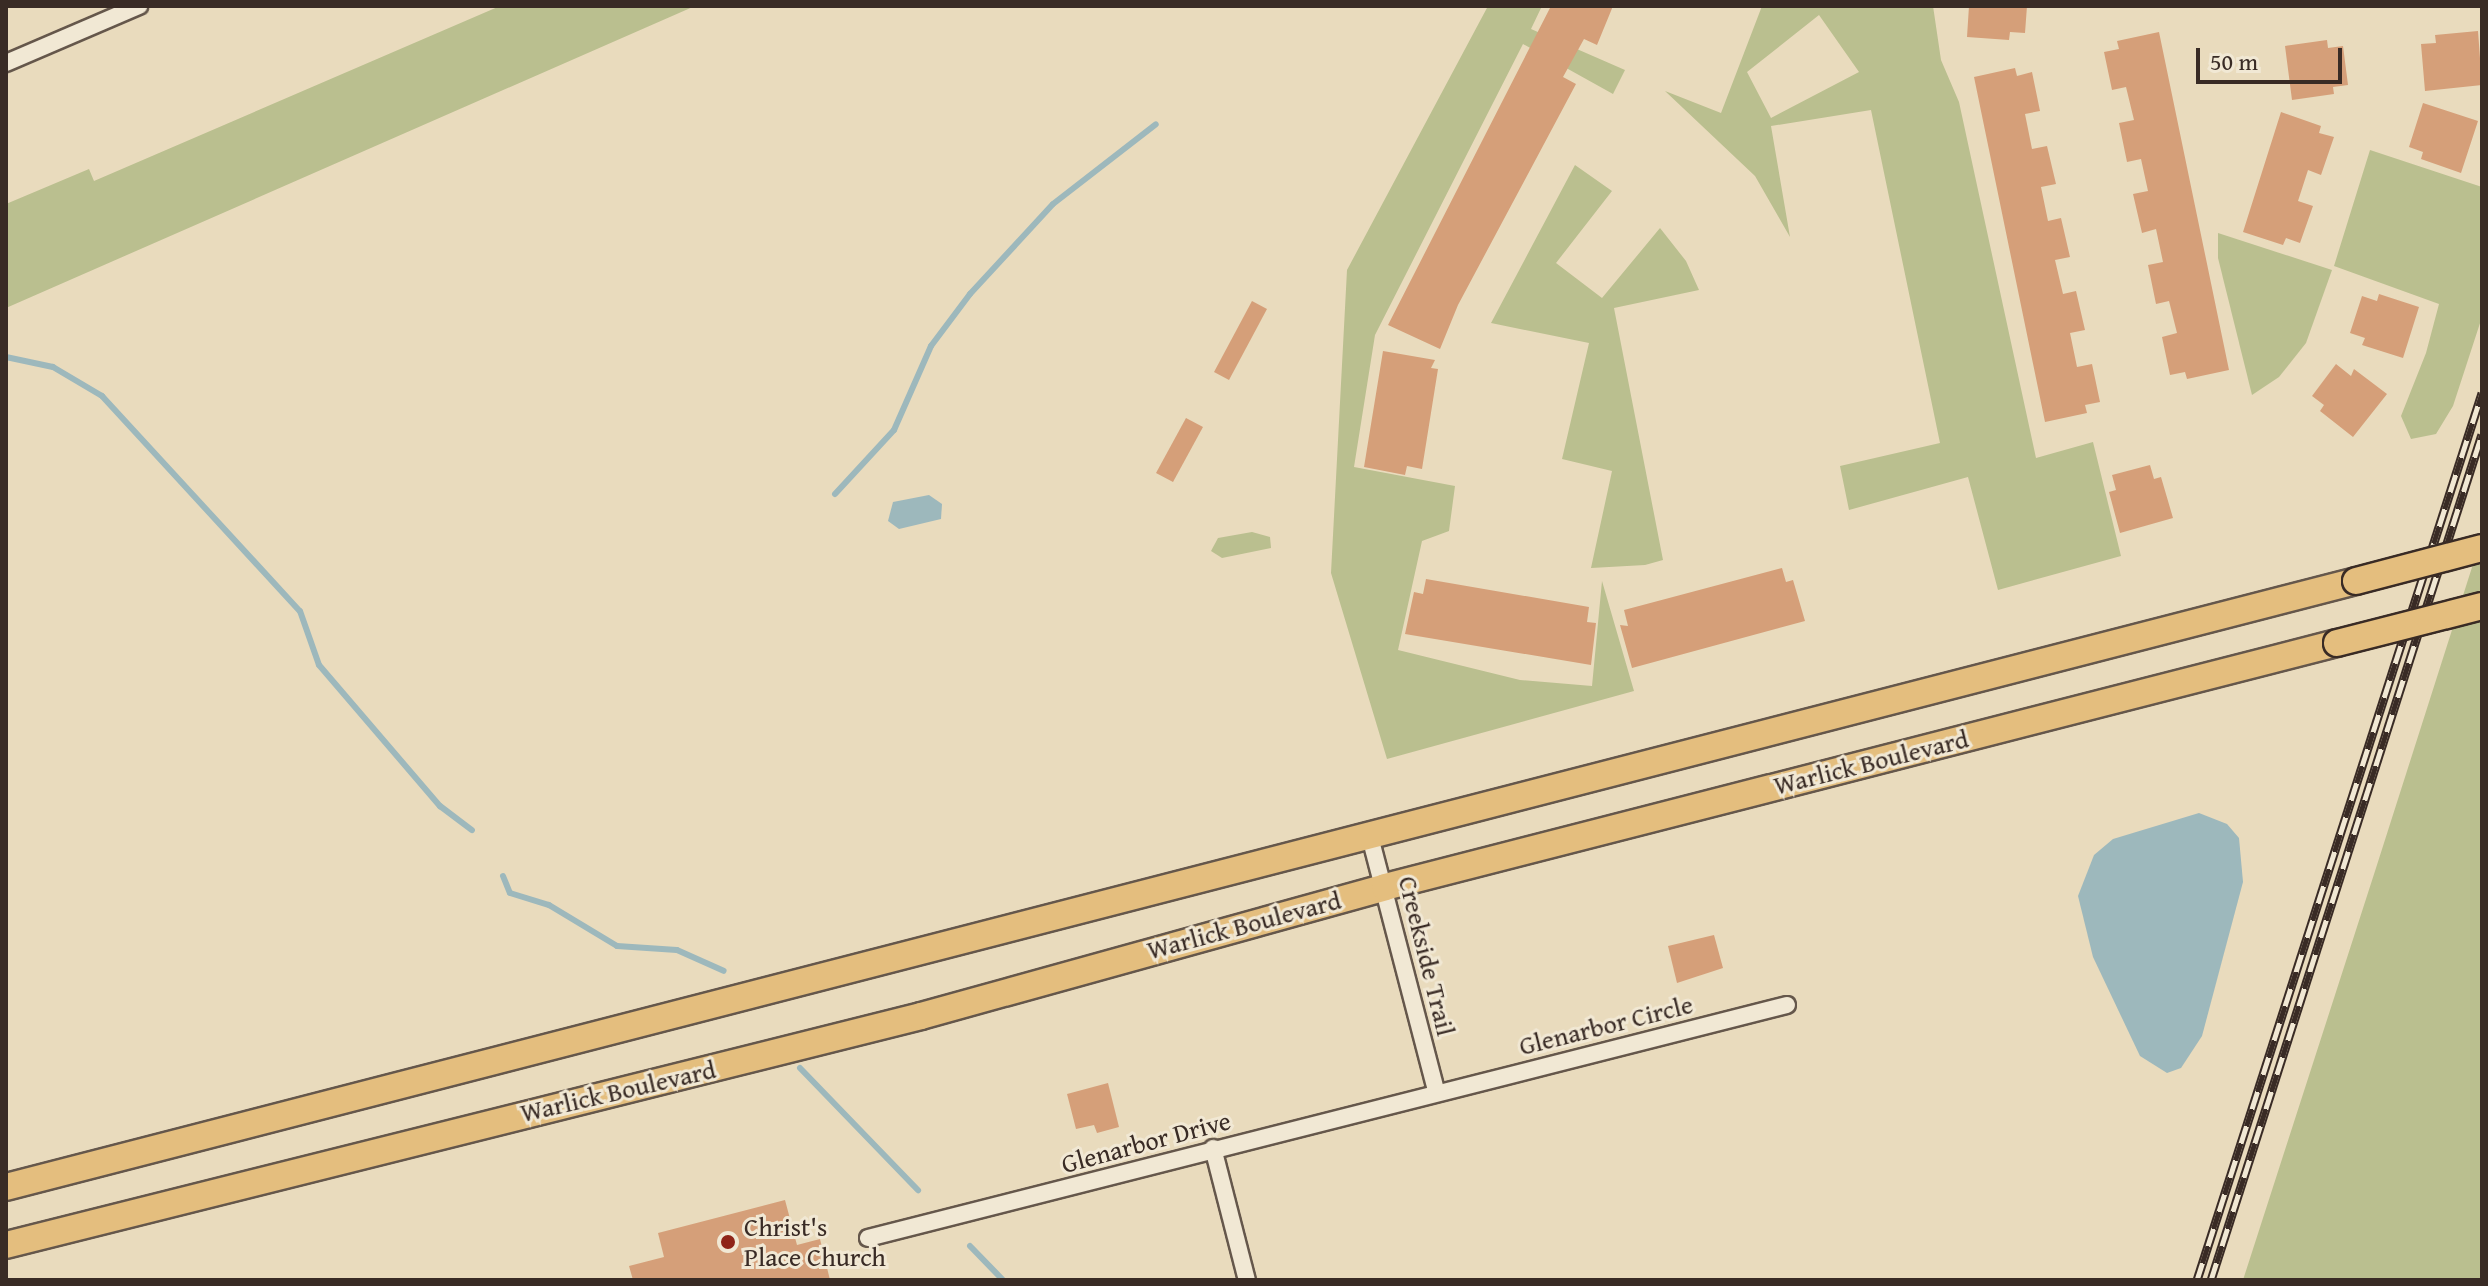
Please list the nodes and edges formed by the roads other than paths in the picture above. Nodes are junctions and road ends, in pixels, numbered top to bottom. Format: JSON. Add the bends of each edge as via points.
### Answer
{"nodes":[{"id":1,"x":139,"y":6,"type":"edge"},
{"id":2,"x":6,"y":63,"type":"edge"},
{"id":3,"x":2482,"y":548,"type":"edge"},
{"id":4,"x":2482,"y":606,"type":"edge"},
{"id":5,"x":1369,"y":833,"type":"junction"},
{"id":6,"x":1385,"y":887,"type":"junction"},
{"id":7,"x":1787,"y":1005,"type":"dead end"},
{"id":8,"x":1436,"y":1091,"type":"junction"},
{"id":9,"x":1213,"y":1148,"type":"junction"},
{"id":10,"x":6,"y":1187,"type":"edge"},
{"id":11,"x":868,"y":1238,"type":"dead end"},
{"id":12,"x":6,"y":1245,"type":"edge"},
{"id":13,"x":1247,"y":1280,"type":"edge"}],
"edges":[{"from":1,"to":2,"type":"street"},
{"from":3,"to":5,"type":"main road","bridge":true},
{"from":4,"to":6,"type":"main road","name":"Warlick Boulevard","bridge":true},
{"from":5,"to":6,"type":"street","name":"Creekside Trail"},
{"from":5,"to":10,"type":"main road"},
{"from":6,"to":8,"type":"street","name":"Creekside Trail"},
{"from":6,"to":12,"type":"main road","name":"Warlick Boulevard","via":[[921,1016]]},
{"from":7,"to":8,"type":"street","name":"Glenarbor Circle"},
{"from":8,"to":9,"type":"street","name":"Glenarbor Drive"},
{"from":9,"to":11,"type":"street","name":"Glenarbor Drive"},
{"from":9,"to":13,"type":"street"}]}
